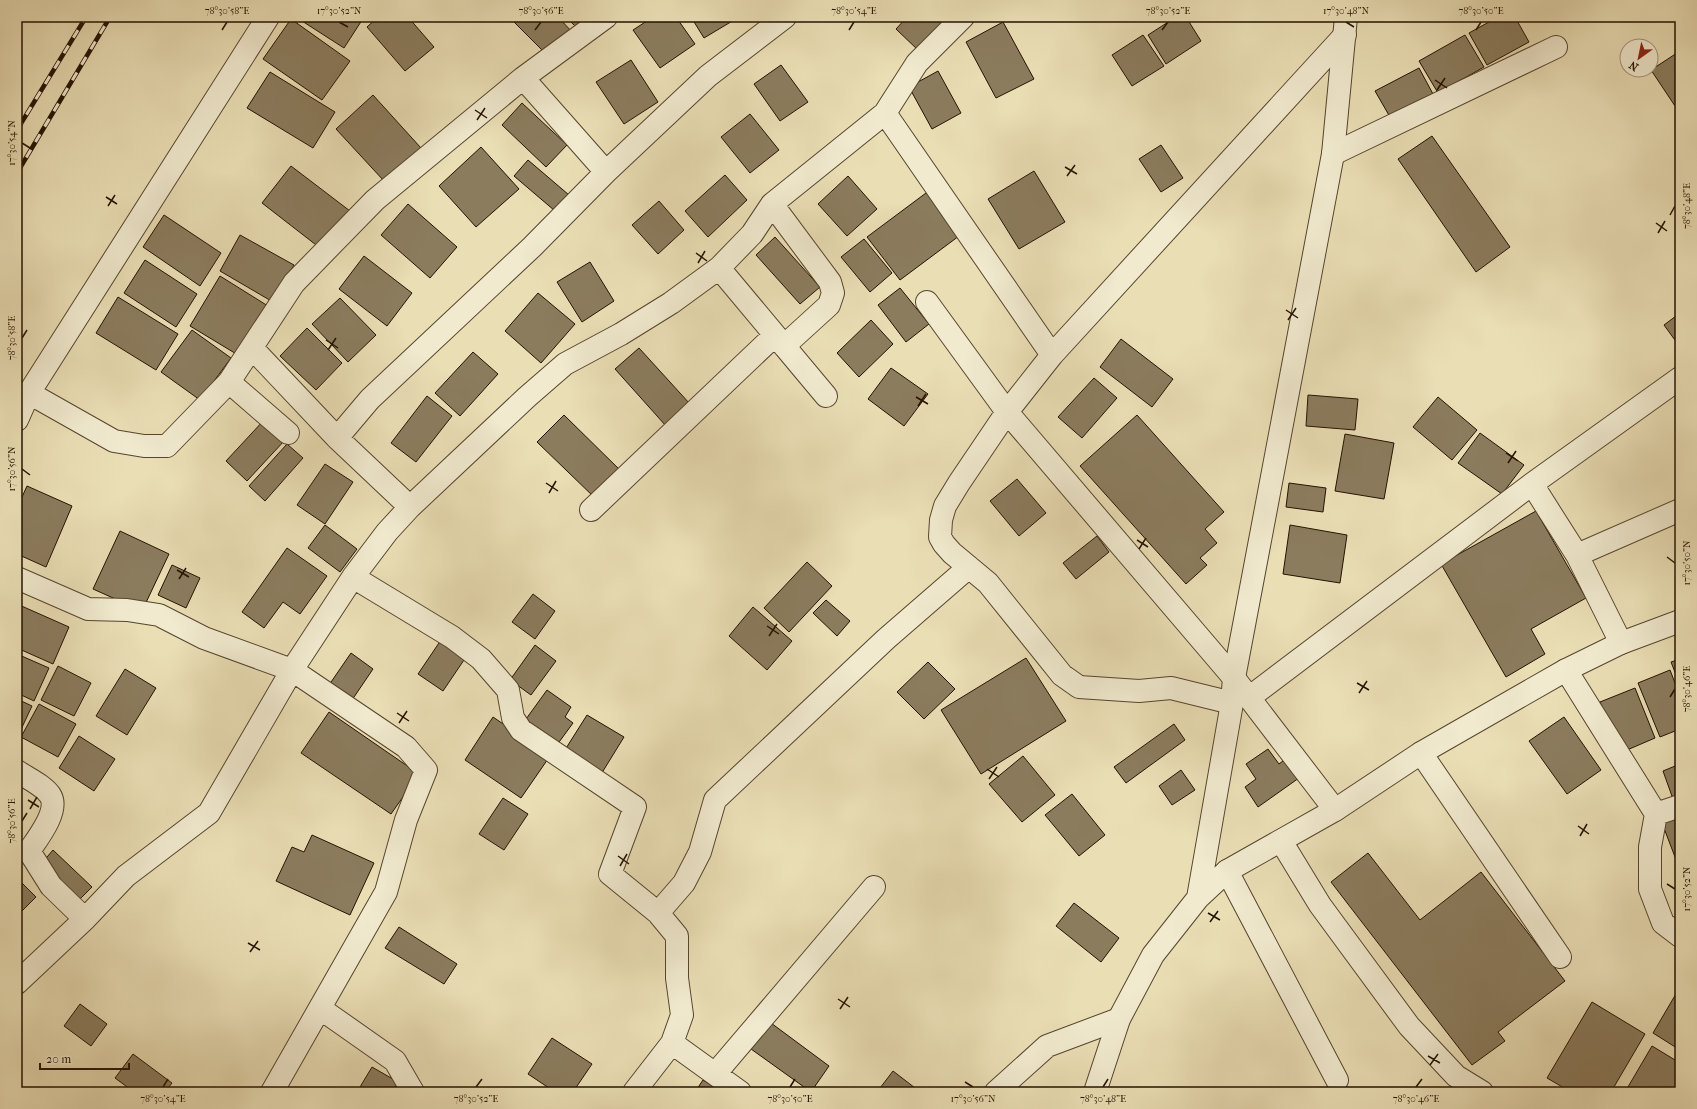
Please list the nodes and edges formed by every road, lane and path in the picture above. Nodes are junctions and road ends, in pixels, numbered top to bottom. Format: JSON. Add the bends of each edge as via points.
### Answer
{"nodes":[{"id":1,"x":268,"y":17,"type":"edge"},
{"id":2,"x":606,"y":17,"type":"edge"},
{"id":3,"x":785,"y":17,"type":"edge"},
{"id":4,"x":963,"y":17,"type":"edge"},
{"id":5,"x":1346,"y":26,"type":"edge"},
{"id":6,"x":1556,"y":47,"type":"dead end"},
{"id":7,"x":523,"y":78,"type":"junction"},
{"id":8,"x":886,"y":113,"type":"junction"},
{"id":9,"x":1333,"y":154,"type":"junction"},
{"id":10,"x":606,"y":172,"type":"junction"},
{"id":11,"x":772,"y":204,"type":"junction"},
{"id":12,"x":719,"y":268,"type":"junction"},
{"id":13,"x":927,"y":302,"type":"dead end"},
{"id":14,"x":780,"y":340,"type":"junction"},
{"id":15,"x":252,"y":348,"type":"junction"},
{"id":16,"x":1052,"y":355,"type":"junction"},
{"id":17,"x":1680,"y":378,"type":"edge"},
{"id":18,"x":229,"y":382,"type":"junction"},
{"id":19,"x":29,"y":393,"type":"junction"},
{"id":20,"x":826,"y":396,"type":"dead end"},
{"id":21,"x":1007,"y":412,"type":"junction"},
{"id":22,"x":17,"y":420,"type":"edge"},
{"id":23,"x":288,"y":433,"type":"dead end"},
{"id":24,"x":337,"y":438,"type":"junction"},
{"id":25,"x":1532,"y":484,"type":"junction"},
{"id":26,"x":410,"y":506,"type":"junction"},
{"id":27,"x":591,"y":510,"type":"dead end"},
{"id":28,"x":1680,"y":510,"type":"edge"},
{"id":29,"x":1577,"y":556,"type":"junction"},
{"id":30,"x":969,"y":568,"type":"junction"},
{"id":31,"x":353,"y":577,"type":"junction"},
{"id":32,"x":17,"y":578,"type":"edge"},
{"id":33,"x":1680,"y":620,"type":"edge"},
{"id":34,"x":1621,"y":643,"type":"junction"},
{"id":35,"x":292,"y":670,"type":"junction"},
{"id":36,"x":1566,"y":670,"type":"junction"},
{"id":37,"x":1234,"y":678,"type":"junction"},
{"id":38,"x":1241,"y":700,"type":"junction"},
{"id":39,"x":1421,"y":753,"type":"junction"},
{"id":40,"x":17,"y":772,"type":"edge"},
{"id":41,"x":1680,"y":806,"type":"edge"},
{"id":42,"x":1335,"y":810,"type":"junction"},
{"id":43,"x":1656,"y":814,"type":"junction"},
{"id":44,"x":1282,"y":841,"type":"junction"},
{"id":45,"x":1228,"y":871,"type":"junction"},
{"id":46,"x":874,"y":887,"type":"dead end"},
{"id":47,"x":1198,"y":898,"type":"junction"},
{"id":48,"x":658,"y":913,"type":"junction"},
{"id":49,"x":85,"y":920,"type":"junction"},
{"id":50,"x":1680,"y":936,"type":"edge"},
{"id":51,"x":1560,"y":957,"type":"dead end"},
{"id":52,"x":17,"y":984,"type":"edge"},
{"id":53,"x":321,"y":1009,"type":"junction"},
{"id":54,"x":1119,"y":1020,"type":"junction"},
{"id":55,"x":672,"y":1043,"type":"junction"},
{"id":56,"x":714,"y":1074,"type":"junction"},
{"id":57,"x":1337,"y":1080,"type":"dead end"},
{"id":58,"x":272,"y":1092,"type":"edge"},
{"id":59,"x":413,"y":1092,"type":"edge"},
{"id":60,"x":634,"y":1092,"type":"edge"},
{"id":61,"x":740,"y":1092,"type":"edge"},
{"id":62,"x":996,"y":1092,"type":"edge"},
{"id":63,"x":1095,"y":1092,"type":"edge"},
{"id":64,"x":1482,"y":1092,"type":"edge"}],
"edges":[{"from":1,"to":19,"type":"street"},
{"from":2,"to":7,"type":"street"},
{"from":3,"to":10,"type":"street","via":[[708,76]]},
{"from":4,"to":8,"type":"street","via":[[916,62]]},
{"from":5,"to":9,"type":"street"},
{"from":5,"to":16,"type":"street"},
{"from":6,"to":9,"type":"street"},
{"from":7,"to":10,"type":"street"},
{"from":7,"to":15,"type":"street","via":[[354,221],[294,283]]},
{"from":8,"to":11,"type":"street"},
{"from":8,"to":16,"type":"street"},
{"from":9,"to":37,"type":"street"},
{"from":10,"to":24,"type":"street","via":[[532,247],[370,399]]},
{"from":11,"to":12,"type":"street","via":[[752,234]]},
{"from":11,"to":14,"type":"street","via":[[830,282],[833,293],[829,305]]},
{"from":12,"to":14,"type":"street"},
{"from":12,"to":26,"type":"street","via":[[671,303],[565,364]]},
{"from":13,"to":21,"type":"street"},
{"from":14,"to":20,"type":"street"},
{"from":14,"to":27,"type":"street"},
{"from":15,"to":18,"type":"street"},
{"from":15,"to":24,"type":"street"},
{"from":16,"to":21,"type":"street"},
{"from":17,"to":25,"type":"street"},
{"from":18,"to":19,"type":"street","via":[[167,446],[144,446],[114,441]]},
{"from":18,"to":23,"type":"street"},
{"from":19,"to":22,"type":"street"},
{"from":21,"to":30,"type":"street","via":[[959,483],[945,506],[941,520],[940,537],[944,544]]},
{"from":21,"to":37,"type":"street"},
{"from":24,"to":26,"type":"street"},
{"from":25,"to":29,"type":"street"},
{"from":25,"to":38,"type":"street"},
{"from":26,"to":31,"type":"street"},
{"from":28,"to":29,"type":"street"},
{"from":29,"to":34,"type":"street"},
{"from":30,"to":38,"type":"street","via":[[988,583],[1062,675],[1079,687],[1139,691],[1171,688]]},
{"from":30,"to":48,"type":"street","via":[[886,639],[715,800],[700,852],[684,883]]},
{"from":31,"to":35,"type":"street"},
{"from":31,"to":48,"type":"street","via":[[452,637],[481,659],[508,690],[513,718],[521,730],[635,807],[610,874]]},
{"from":32,"to":35,"type":"street","via":[[88,609],[127,610],[158,615],[204,638]]},
{"from":33,"to":34,"type":"street"},
{"from":34,"to":36,"type":"street"},
{"from":35,"to":49,"type":"street","via":[[209,813],[126,876]]},
{"from":35,"to":53,"type":"street","via":[[406,747],[426,770],[406,820],[386,892]]},
{"from":36,"to":39,"type":"street"},
{"from":36,"to":43,"type":"street"},
{"from":37,"to":38,"type":"street"},
{"from":38,"to":42,"type":"street"},
{"from":38,"to":47,"type":"street"},
{"from":39,"to":42,"type":"street"},
{"from":39,"to":51,"type":"street"},
{"from":40,"to":49,"type":"street","via":[[46,791],[51,796],[53,805],[50,817],[30,851],[50,886]]},
{"from":41,"to":43,"type":"street"},
{"from":42,"to":44,"type":"street"},
{"from":43,"to":50,"type":"street","via":[[1650,847],[1650,889],[1662,923]]},
{"from":44,"to":45,"type":"street"},
{"from":44,"to":64,"type":"street","via":[[1320,905],[1409,1026],[1456,1076]]},
{"from":45,"to":47,"type":"street"},
{"from":45,"to":57,"type":"street"},
{"from":46,"to":56,"type":"street"},
{"from":47,"to":54,"type":"street","via":[[1153,955]]},
{"from":48,"to":55,"type":"street","via":[[677,936],[677,978],[682,1015]]},
{"from":49,"to":52,"type":"street"},
{"from":53,"to":58,"type":"street"},
{"from":53,"to":59,"type":"street","via":[[395,1061]]},
{"from":54,"to":62,"type":"street","via":[[1047,1046]]},
{"from":54,"to":63,"type":"street"},
{"from":55,"to":56,"type":"street"},
{"from":55,"to":60,"type":"street"},
{"from":56,"to":61,"type":"street"}]}
